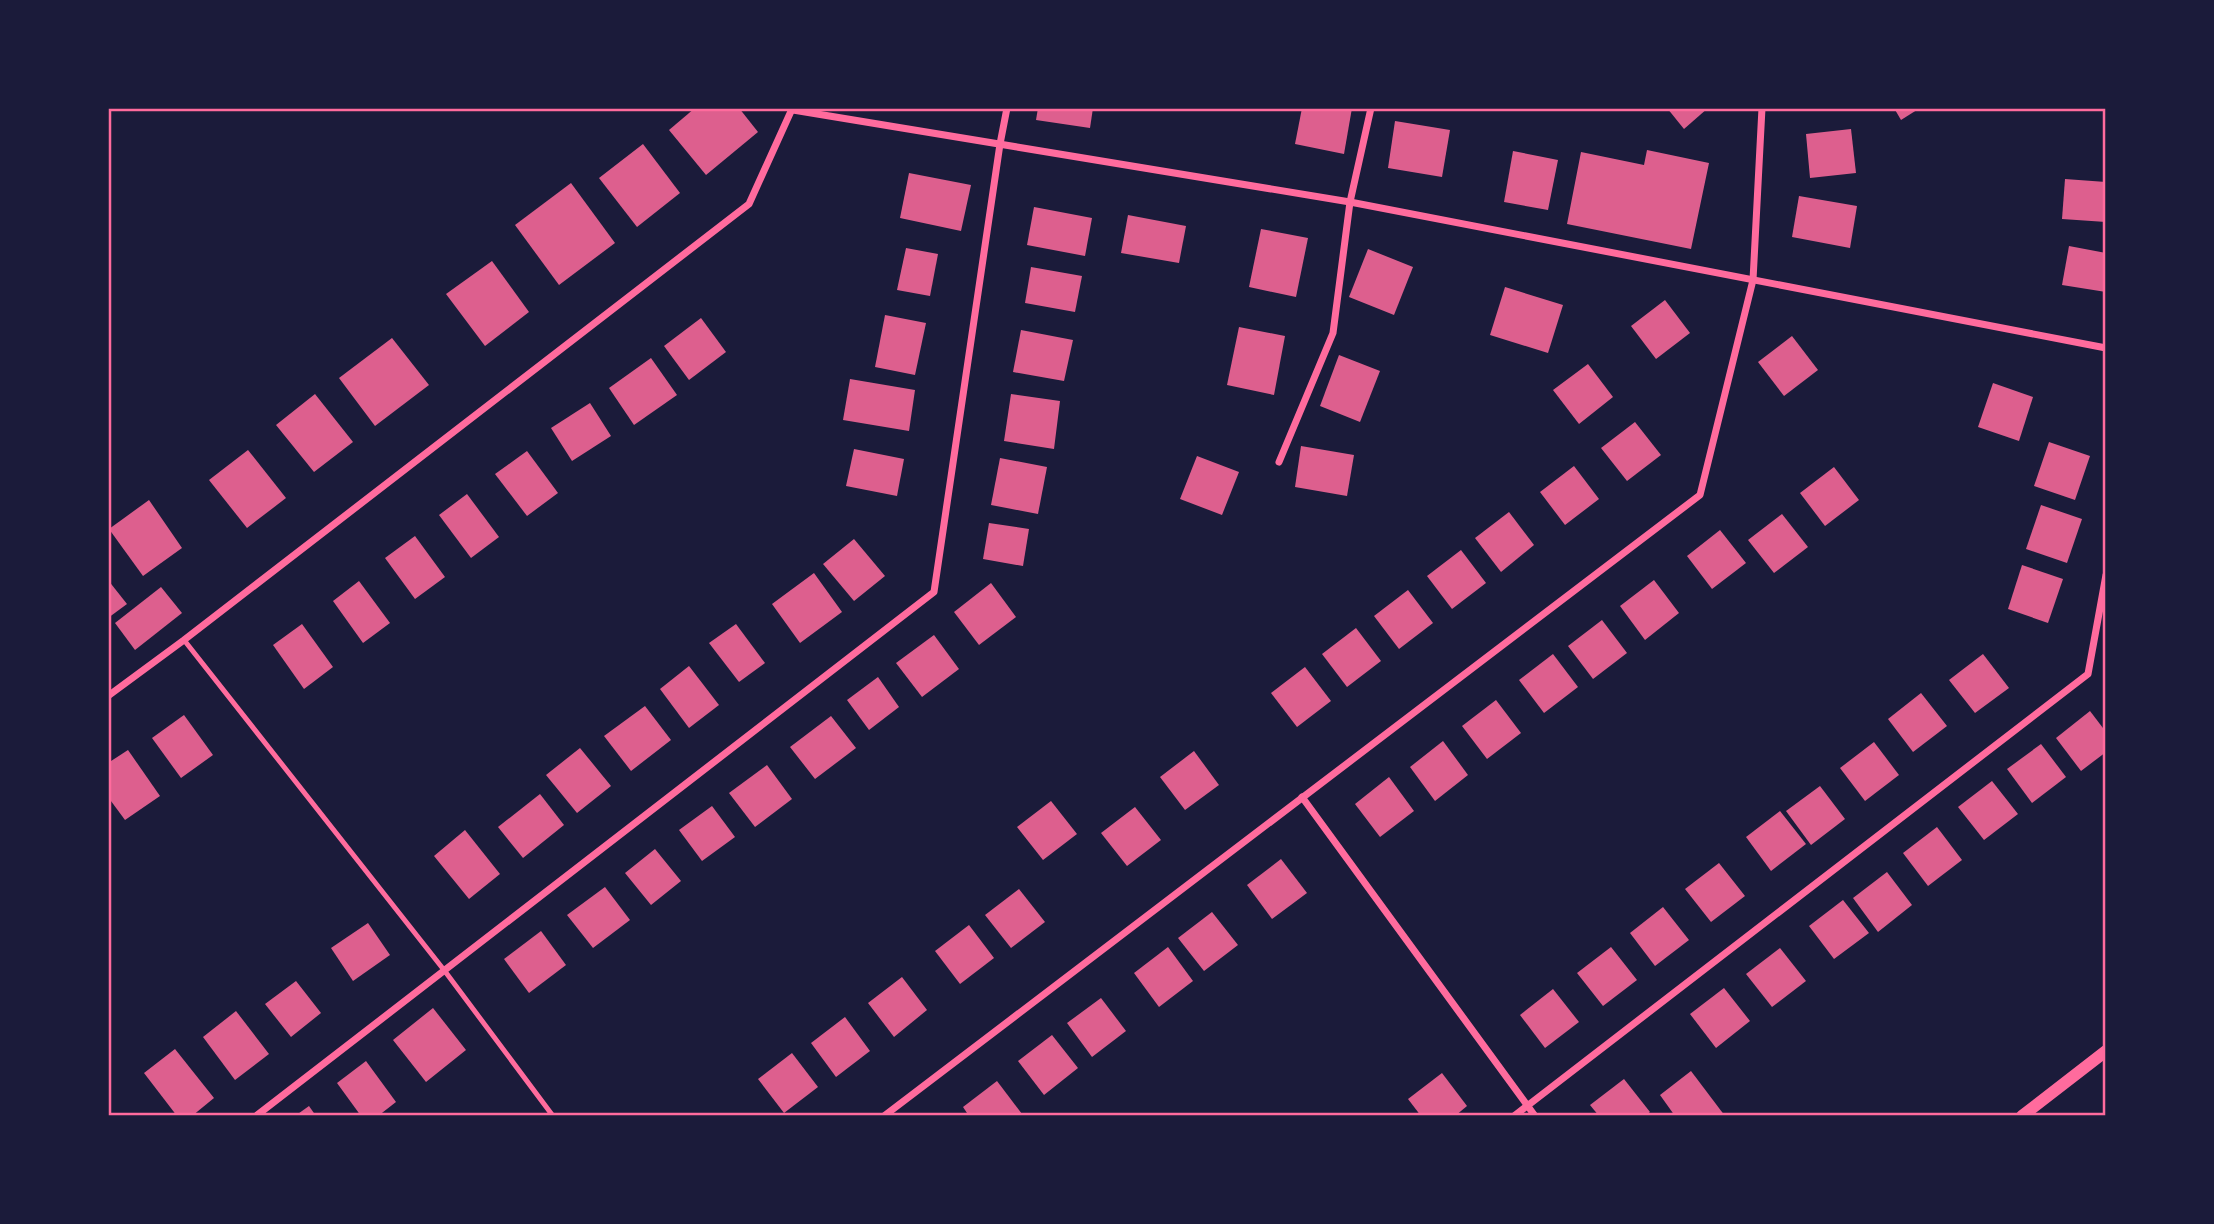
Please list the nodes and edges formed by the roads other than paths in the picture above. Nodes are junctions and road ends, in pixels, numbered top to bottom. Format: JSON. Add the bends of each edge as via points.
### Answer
{"nodes":[{"id":1,"x":1007,"y":108,"type":"edge"},
{"id":2,"x":1371,"y":108,"type":"edge"},
{"id":3,"x":1762,"y":108,"type":"edge"},
{"id":4,"x":792,"y":109,"type":"edge"},
{"id":5,"x":1000,"y":144,"type":"junction"},
{"id":6,"x":1350,"y":202,"type":"junction"},
{"id":7,"x":1753,"y":280,"type":"junction"},
{"id":8,"x":2105,"y":348,"type":"edge"},
{"id":9,"x":1279,"y":462,"type":"dead end"},
{"id":10,"x":2105,"y":575,"type":"edge"},
{"id":11,"x":184,"y":640,"type":"junction"},
{"id":12,"x":108,"y":696,"type":"edge"},
{"id":13,"x":1302,"y":797,"type":"junction"},
{"id":14,"x":444,"y":971,"type":"junction"},
{"id":15,"x":2105,"y":1051,"type":"edge"},
{"id":16,"x":1527,"y":1105,"type":"junction"},
{"id":17,"x":256,"y":1115,"type":"edge"},
{"id":18,"x":553,"y":1115,"type":"edge"},
{"id":19,"x":884,"y":1115,"type":"edge"},
{"id":20,"x":1514,"y":1115,"type":"edge"},
{"id":21,"x":1535,"y":1115,"type":"edge"},
{"id":22,"x":2022,"y":1115,"type":"edge"}],
"edges":[{"from":1,"to":5,"type":"street"},
{"from":2,"to":6,"type":"street"},
{"from":3,"to":7,"type":"street"},
{"from":4,"to":5,"type":"street"},
{"from":4,"to":11,"type":"street","via":[[749,204]]},
{"from":5,"to":6,"type":"street"},
{"from":5,"to":14,"type":"street","via":[[934,592]]},
{"from":6,"to":7,"type":"street"},
{"from":6,"to":9,"type":"street","via":[[1333,333]]},
{"from":7,"to":8,"type":"street"},
{"from":7,"to":13,"type":"street","via":[[1700,495]]},
{"from":10,"to":16,"type":"street","via":[[2088,674]]},
{"from":11,"to":12,"type":"street"},
{"from":11,"to":14,"type":"lane"},
{"from":13,"to":16,"type":"street"},
{"from":13,"to":19,"type":"street"},
{"from":14,"to":17,"type":"street"},
{"from":14,"to":18,"type":"lane"},
{"from":15,"to":22,"type":"street"},
{"from":16,"to":20,"type":"street"},
{"from":16,"to":21,"type":"street"}]}
